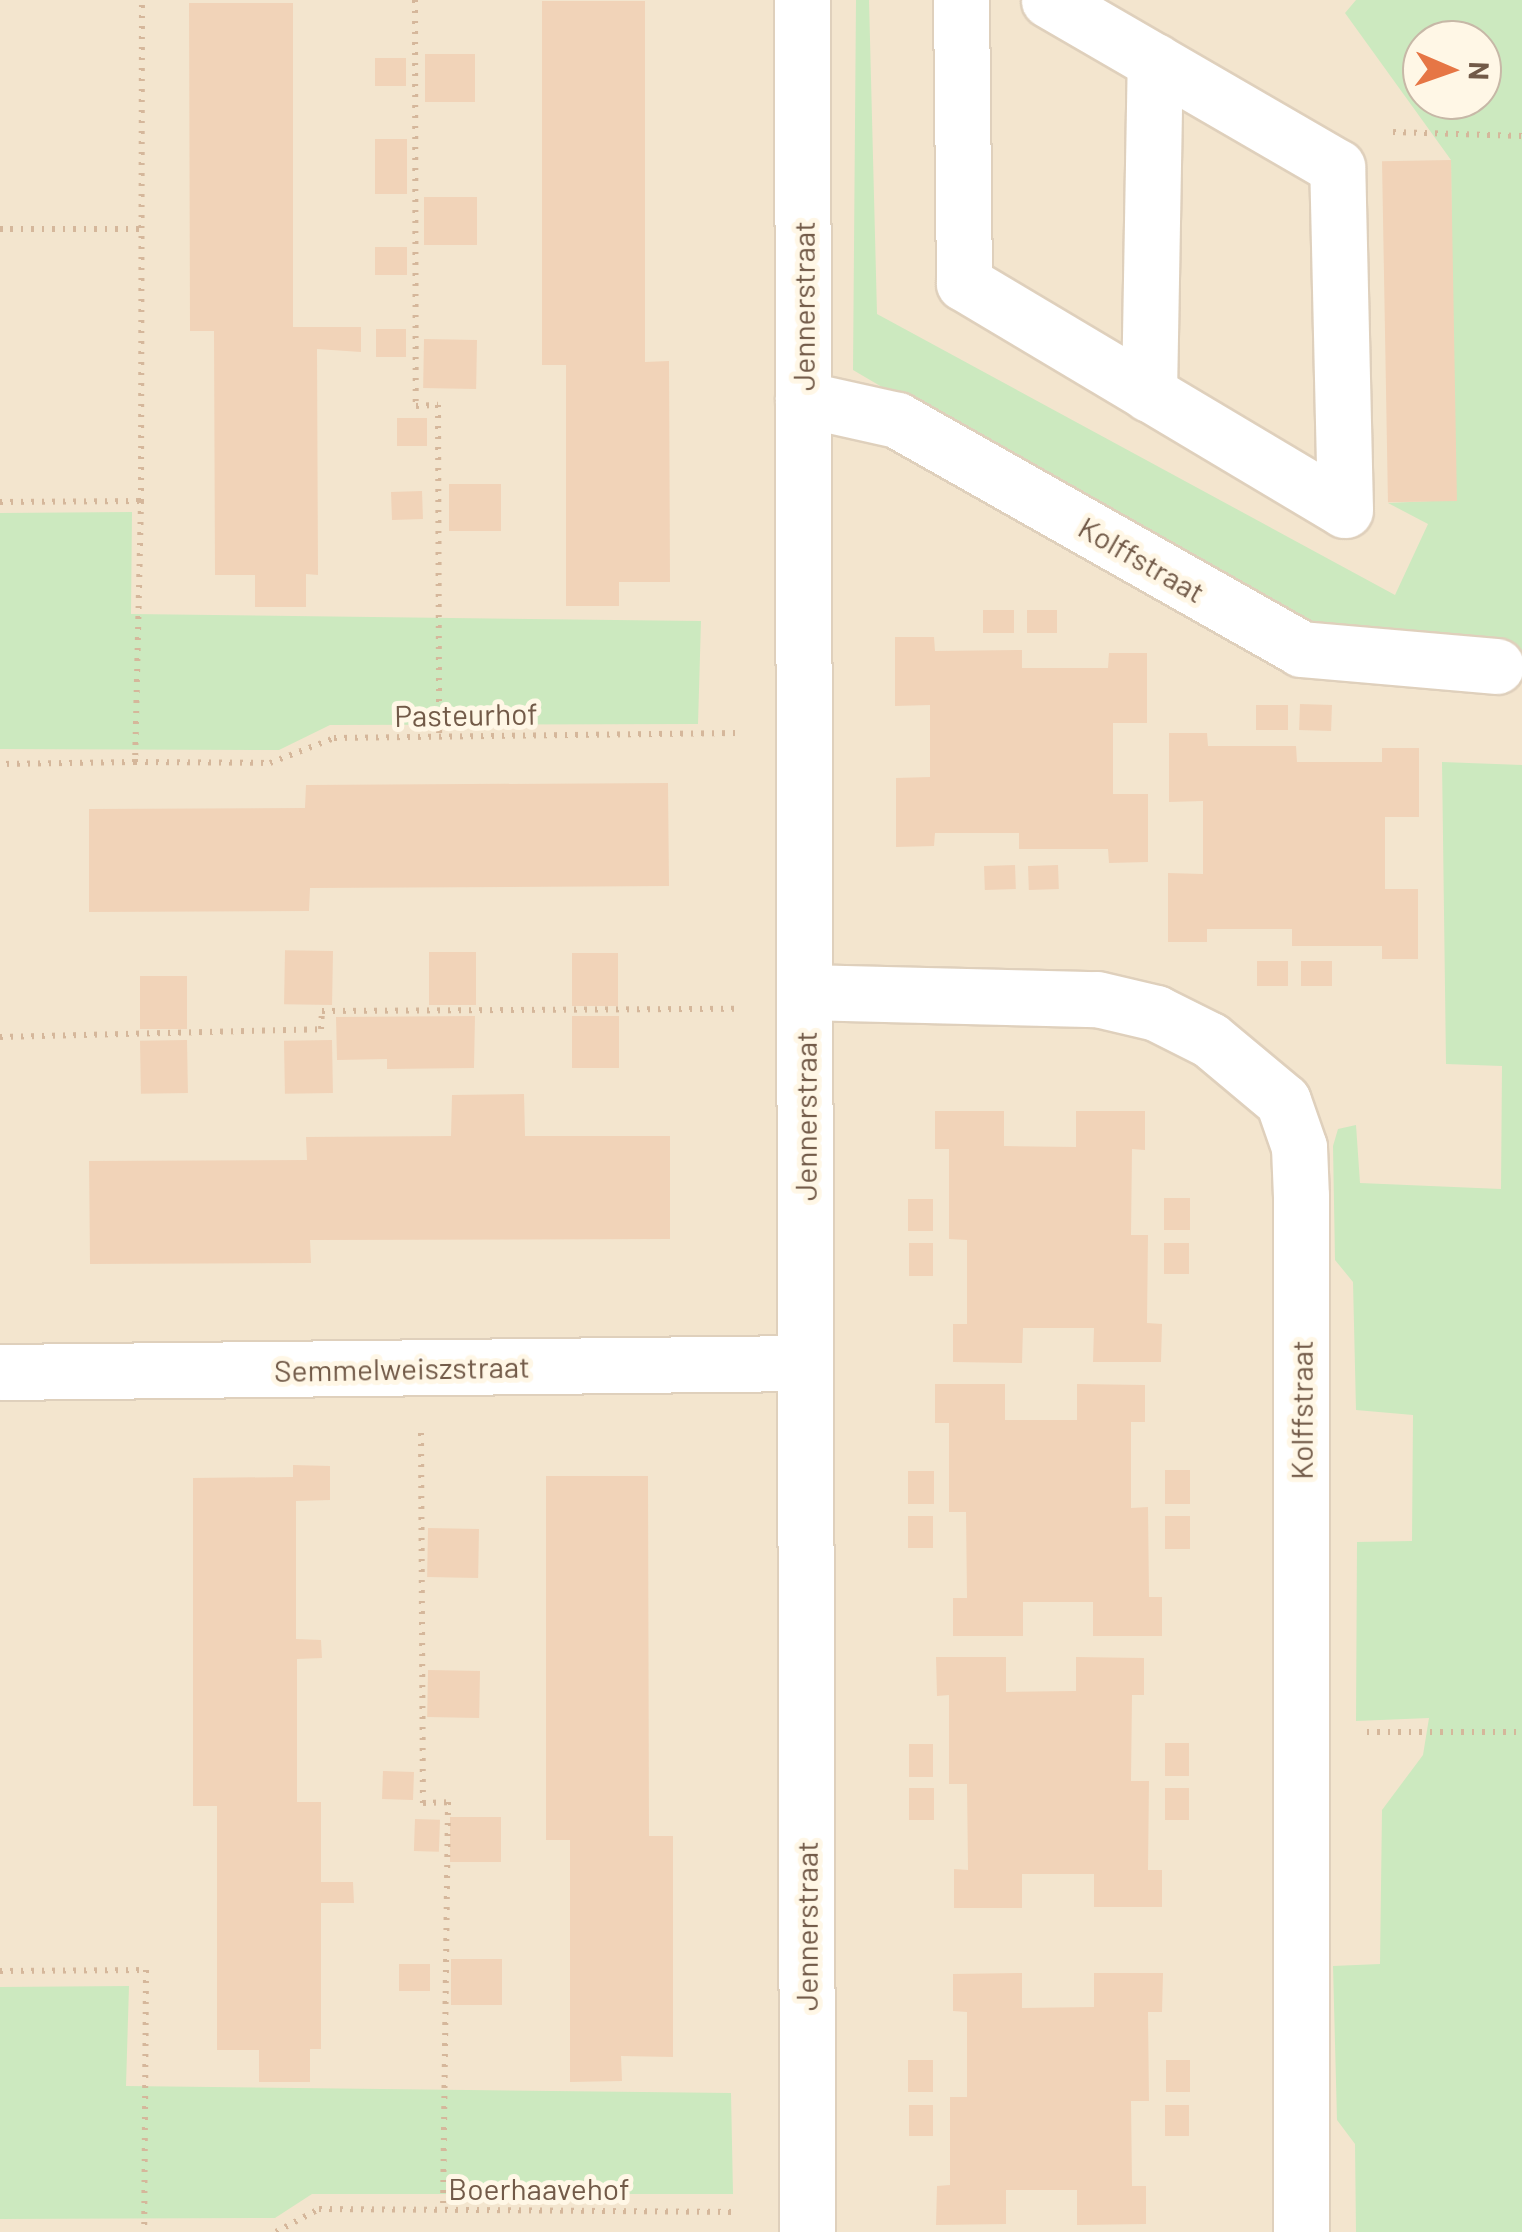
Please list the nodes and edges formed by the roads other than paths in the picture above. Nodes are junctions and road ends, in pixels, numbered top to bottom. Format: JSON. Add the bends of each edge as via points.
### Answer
{"nodes":[{"id":1,"x":802,"y":0,"type":"edge"},
{"id":2,"x":961,"y":0,"type":"edge"},
{"id":3,"x":1049,"y":0,"type":"edge"},
{"id":4,"x":1155,"y":61,"type":"junction"},
{"id":5,"x":1150,"y":394,"type":"junction"},
{"id":6,"x":803,"y":398,"type":"junction"},
{"id":7,"x":1496,"y":666,"type":"dead end"},
{"id":8,"x":804,"y":1001,"type":"junction"},
{"id":9,"x":805,"y":1364,"type":"junction"},
{"id":10,"x":0,"y":1372,"type":"edge"},
{"id":11,"x":807,"y":2222,"type":"edge"},
{"id":12,"x":1301,"y":2232,"type":"edge"}],
"edges":[{"from":1,"to":6,"type":"street","name":"Jennerstraat"},
{"from":2,"to":5,"type":"street","via":[[964,283]]},
{"from":3,"to":4,"type":"street"},
{"from":4,"to":5,"type":"street"},
{"from":4,"to":5,"type":"street","via":[[1337,167],[1345,510]]},
{"from":6,"to":7,"type":"street","name":"Kolffstraat","via":[[897,420],[1301,649]]},
{"from":6,"to":8,"type":"street","name":"Jennerstraat"},
{"from":8,"to":9,"type":"street","name":"Jennerstraat"},
{"from":8,"to":12,"type":"street","name":"Kolffstraat","via":[[1112,1003],[1156,1013],[1210,1040],[1283,1101],[1299,1147],[1301,1196]]},
{"from":9,"to":10,"type":"street","name":"Semmelweiszstraat"},
{"from":9,"to":11,"type":"street","name":"Jennerstraat"}]}
